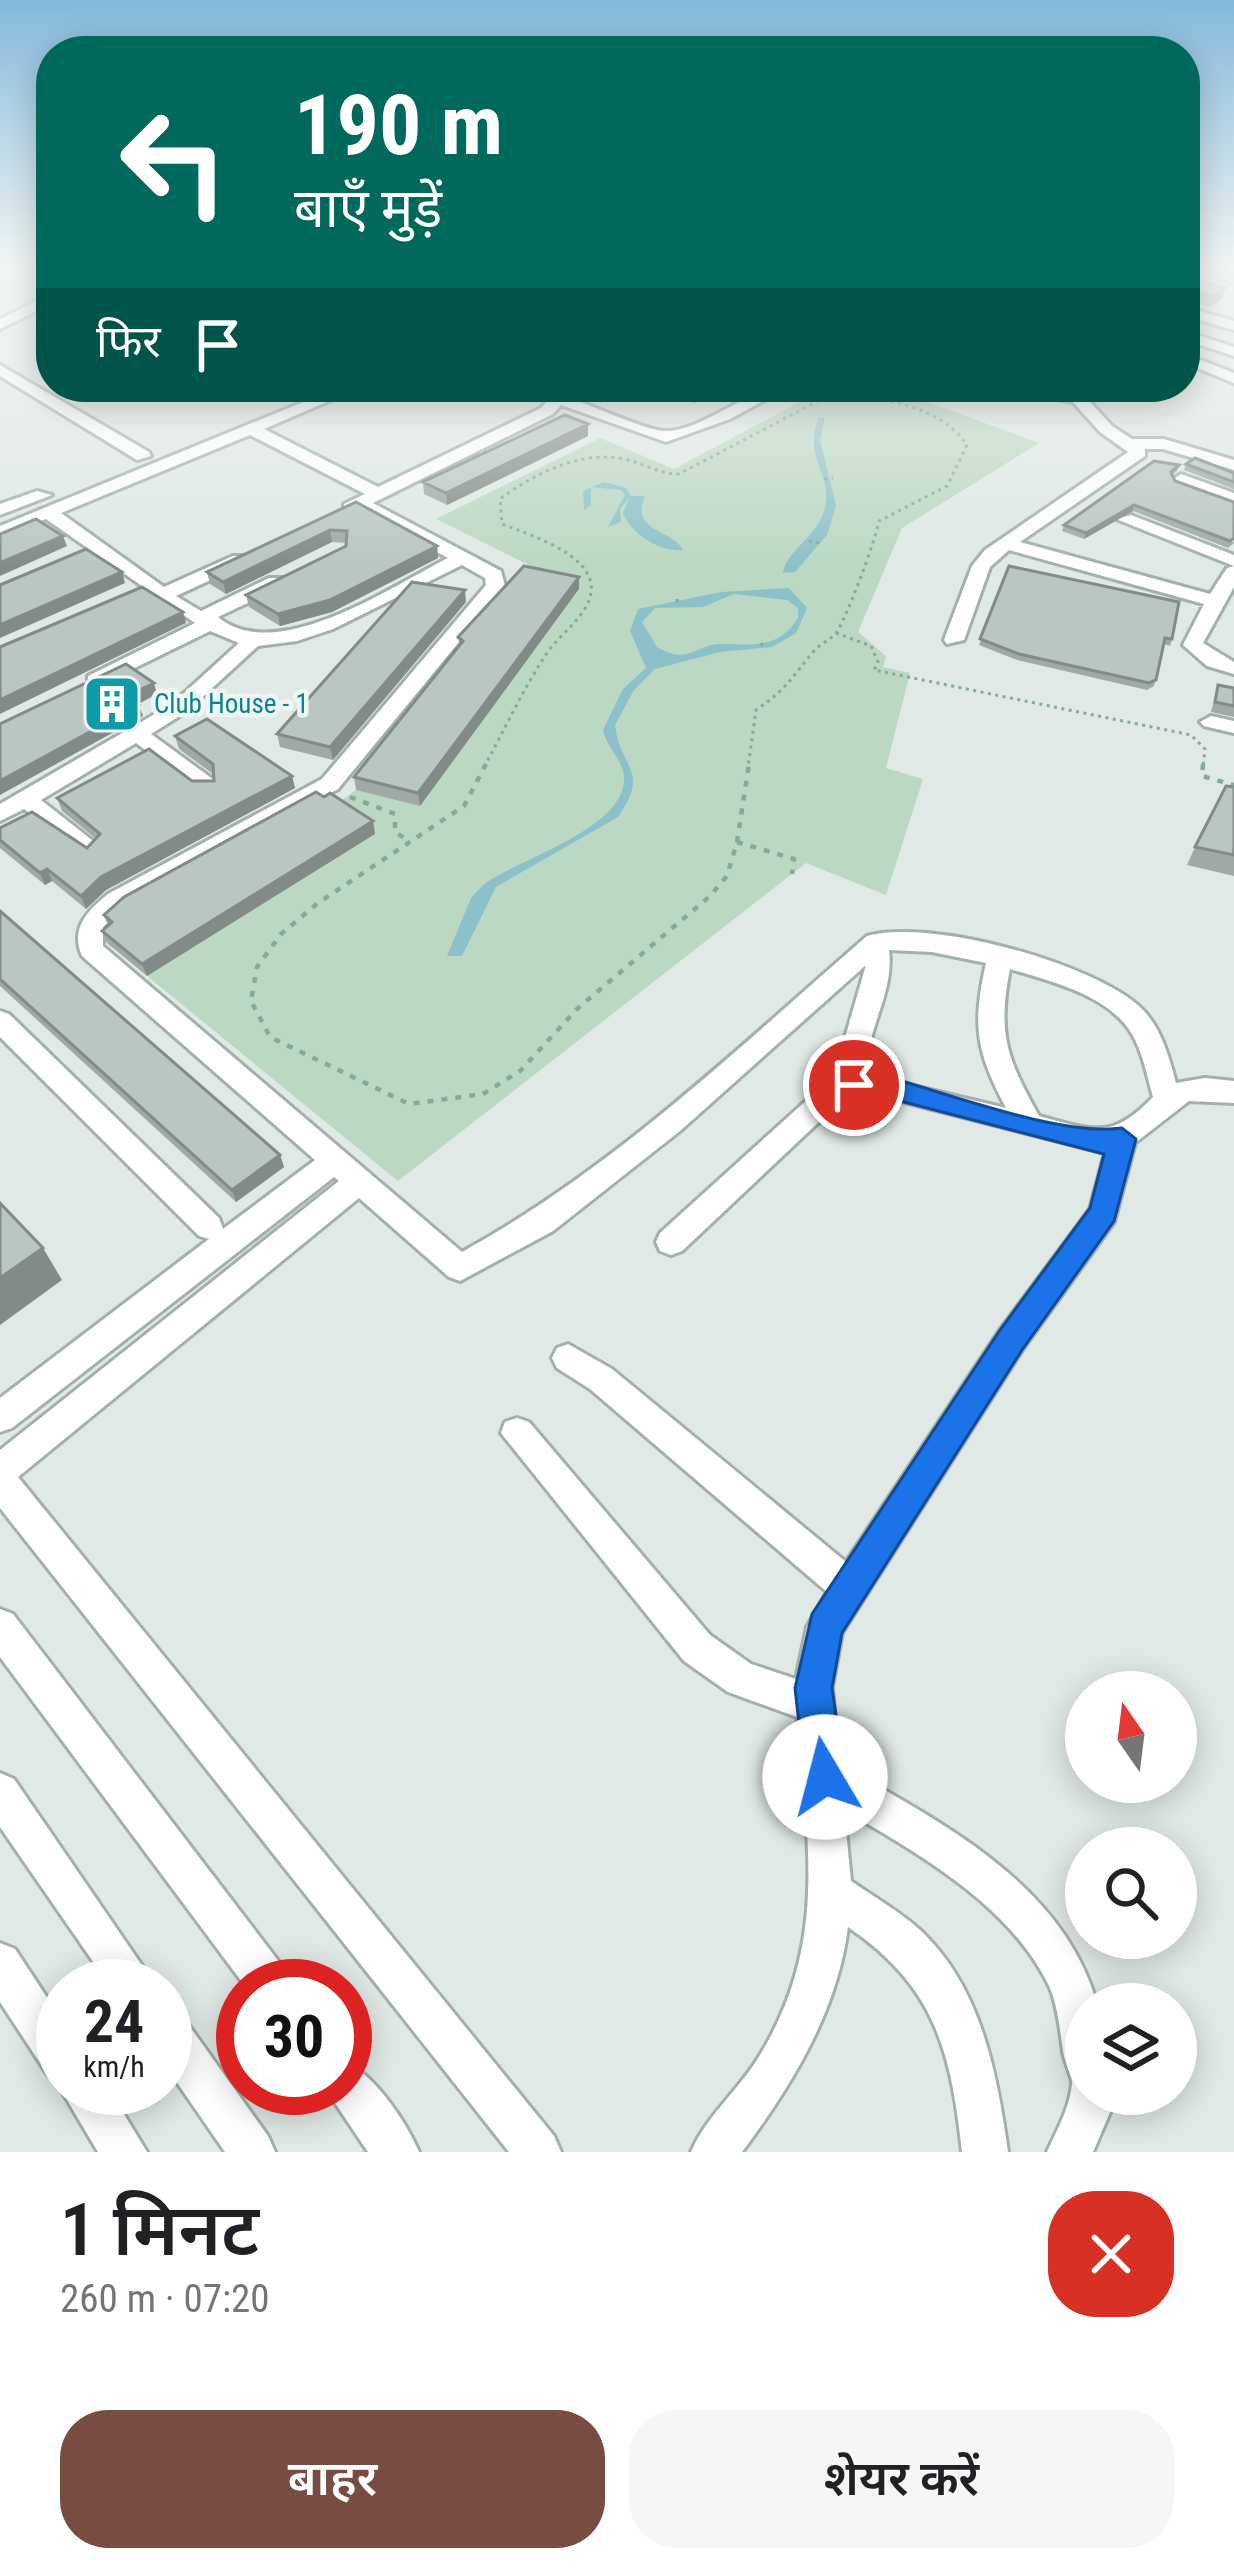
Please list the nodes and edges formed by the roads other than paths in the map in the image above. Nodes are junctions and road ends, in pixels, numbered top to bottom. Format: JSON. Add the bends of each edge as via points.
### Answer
{"nodes":[{"id":1,"x":0,"y":370,"type":"edge"},
{"id":2,"x":36,"y":392,"type":"edge"},
{"id":3,"x":53,"y":402,"type":"edge"},
{"id":4,"x":277,"y":402,"type":"edge"},
{"id":5,"x":315,"y":402,"type":"edge"},
{"id":6,"x":556,"y":402,"type":"edge"},
{"id":7,"x":583,"y":402,"type":"edge"},
{"id":8,"x":751,"y":402,"type":"edge"},
{"id":9,"x":1082,"y":402,"type":"edge"},
{"id":10,"x":274,"y":419,"type":"junction"},
{"id":11,"x":251,"y":428,"type":"junction"},
{"id":12,"x":1133,"y":444,"type":"junction"},
{"id":13,"x":142,"y":456,"type":"junction"},
{"id":14,"x":350,"y":458,"type":"junction"},
{"id":15,"x":1234,"y":465,"type":"edge"},
{"id":16,"x":327,"y":468,"type":"junction"},
{"id":17,"x":1181,"y":479,"type":"edge"},
{"id":18,"x":399,"y":484,"type":"junction"},
{"id":19,"x":1234,"y":499,"type":"edge"},
{"id":20,"x":358,"y":504,"type":"junction"},
{"id":21,"x":0,"y":510,"type":"edge"},
{"id":22,"x":48,"y":512,"type":"junction"},
{"id":23,"x":1125,"y":520,"type":"edge"},
{"id":24,"x":0,"y":532,"type":"edge"},
{"id":25,"x":1003,"y":543,"type":"junction"},
{"id":26,"x":252,"y":554,"type":"edge"},
{"id":27,"x":463,"y":558,"type":"junction"},
{"id":28,"x":1234,"y":561,"type":"edge"},
{"id":29,"x":301,"y":569,"type":"edge"},
{"id":30,"x":1234,"y":572,"type":"edge"},
{"id":31,"x":158,"y":589,"type":"junction"},
{"id":32,"x":129,"y":593,"type":"edge"},
{"id":33,"x":1214,"y":601,"type":"junction"},
{"id":34,"x":208,"y":619,"type":"junction"},
{"id":35,"x":252,"y":640,"type":"junction"},
{"id":36,"x":954,"y":640,"type":"dead end"},
{"id":37,"x":1234,"y":668,"type":"edge"},
{"id":38,"x":64,"y":696,"type":"edge"},
{"id":39,"x":1211,"y":722,"type":"dead end"},
{"id":40,"x":1234,"y":727,"type":"edge"},
{"id":41,"x":138,"y":734,"type":"junction"},
{"id":42,"x":206,"y":785,"type":"edge"},
{"id":43,"x":28,"y":801,"type":"junction"},
{"id":44,"x":0,"y":814,"type":"edge"},
{"id":45,"x":89,"y":849,"type":"edge"},
{"id":46,"x":876,"y":942,"type":"junction"},
{"id":47,"x":999,"y":961,"type":"junction"},
{"id":48,"x":0,"y":1021,"type":"edge"},
{"id":49,"x":854,"y":1085,"type":"junction"},
{"id":50,"x":1234,"y":1092,"type":"edge"},
{"id":51,"x":1168,"y":1097,"type":"junction"},
{"id":52,"x":1030,"y":1126,"type":"junction"},
{"id":53,"x":1122,"y":1139,"type":"junction"},
{"id":54,"x":347,"y":1171,"type":"junction"},
{"id":55,"x":209,"y":1227,"type":"dead end"},
{"id":56,"x":671,"y":1242,"type":"dead end"},
{"id":57,"x":568,"y":1358,"type":"dead end"},
{"id":58,"x":0,"y":1417,"type":"edge"},
{"id":59,"x":517,"y":1433,"type":"dead end"},
{"id":60,"x":0,"y":1472,"type":"edge"},
{"id":61,"x":0,"y":1481,"type":"edge"},
{"id":62,"x":847,"y":1586,"type":"junction"},
{"id":63,"x":0,"y":1627,"type":"edge"},
{"id":64,"x":815,"y":1704,"type":"junction"},
{"id":65,"x":825,"y":1777,"type":"junction"},
{"id":66,"x":0,"y":1793,"type":"edge"},
{"id":67,"x":832,"y":1892,"type":"junction"},
{"id":68,"x":116,"y":1959,"type":"edge"},
{"id":69,"x":251,"y":1959,"type":"edge"},
{"id":70,"x":0,"y":1964,"type":"edge"},
{"id":71,"x":1068,"y":1983,"type":"edge"},
{"id":72,"x":36,"y":2019,"type":"edge"},
{"id":73,"x":192,"y":2066,"type":"edge"},
{"id":74,"x":100,"y":2115,"type":"edge"},
{"id":75,"x":368,"y":2115,"type":"edge"},
{"id":76,"x":1087,"y":2115,"type":"edge"},
{"id":77,"x":124,"y":2152,"type":"edge"},
{"id":78,"x":252,"y":2152,"type":"edge"},
{"id":79,"x":396,"y":2152,"type":"edge"},
{"id":80,"x":538,"y":2152,"type":"edge"},
{"id":81,"x":714,"y":2152,"type":"edge"},
{"id":82,"x":985,"y":2152,"type":"edge"},
{"id":83,"x":1070,"y":2152,"type":"edge"}],
"edges":[{"from":1,"to":2,"type":"street"},
{"from":3,"to":13,"type":"street"},
{"from":4,"to":13,"type":"street"},
{"from":5,"to":10,"type":"street"},
{"from":6,"to":18,"type":"street"},
{"from":7,"to":8,"type":"street","via":[[667,437]]},
{"from":9,"to":12,"type":"street"},
{"from":10,"to":11,"type":"street"},
{"from":10,"to":14,"type":"street"},
{"from":11,"to":16,"type":"street"},
{"from":11,"to":22,"type":"street"},
{"from":12,"to":15,"type":"street","via":[[1164,444]]},
{"from":12,"to":25,"type":"street","via":[[1134,460]]},
{"from":13,"to":21,"type":"street"},
{"from":14,"to":16,"type":"street"},
{"from":14,"to":18,"type":"street"},
{"from":16,"to":20,"type":"street"},
{"from":17,"to":19,"type":"street"},
{"from":18,"to":20,"type":"street"},
{"from":20,"to":27,"type":"street"},
{"from":22,"to":24,"type":"street"},
{"from":22,"to":31,"type":"street","via":[[87,549]]},
{"from":23,"to":28,"type":"street"},
{"from":25,"to":33,"type":"street"},
{"from":25,"to":36,"type":"street","via":[[980,566]]},
{"from":26,"to":31,"type":"street"},
{"from":27,"to":35,"type":"street","via":[[301,633]]},
{"from":27,"to":54,"type":"street","via":[[494,574],[496,586],[330,784],[117,900],[96,915],[87,936],[91,950]]},
{"from":29,"to":34,"type":"street"},
{"from":30,"to":33,"type":"street"},
{"from":31,"to":32,"type":"street"},
{"from":31,"to":34,"type":"street"},
{"from":33,"to":37,"type":"street","via":[[1193,645]]},
{"from":34,"to":35,"type":"street"},
{"from":34,"to":38,"type":"street"},
{"from":35,"to":41,"type":"street","via":[[179,708]]},
{"from":39,"to":40,"type":"street"},
{"from":41,"to":42,"type":"street"},
{"from":41,"to":43,"type":"street"},
{"from":43,"to":44,"type":"street"},
{"from":43,"to":45,"type":"street"},
{"from":46,"to":47,"type":"street","via":[[898,938]]},
{"from":46,"to":49,"type":"street","via":[[882,969],[849,1057]]},
{"from":46,"to":54,"type":"street","via":[[543,1222],[460,1268]]},
{"from":47,"to":51,"type":"street","via":[[1094,987],[1130,1012]]},
{"from":47,"to":52,"type":"street","via":[[985,1020],[989,1050]]},
{"from":48,"to":55,"type":"street"},
{"from":49,"to":52,"type":"street"},
{"from":49,"to":56,"type":"street","via":[[794,1123]]},
{"from":50,"to":51,"type":"street","via":[[1198,1085]]},
{"from":51,"to":53,"type":"street","via":[[1145,1127]]},
{"from":52,"to":53,"type":"street","via":[[1099,1143]]},
{"from":53,"to":62,"type":"street","via":[[1103,1213]]},
{"from":54,"to":58,"type":"street"},
{"from":54,"to":60,"type":"street"},
{"from":57,"to":62,"type":"street"},
{"from":59,"to":64,"type":"street","via":[[698,1648],[741,1679]]},
{"from":61,"to":80,"type":"street"},
{"from":62,"to":64,"type":"street","via":[[825,1627]]},
{"from":63,"to":69,"type":"street"},
{"from":64,"to":65,"type":"street"},
{"from":65,"to":67,"type":"street"},
{"from":65,"to":71,"type":"street","via":[[951,1851],[1024,1916]]},
{"from":66,"to":68,"type":"street"},
{"from":67,"to":81,"type":"street","via":[[822,1967],[776,2070]]},
{"from":67,"to":82,"type":"street","via":[[908,1947],[951,2002],[976,2077]]},
{"from":70,"to":72,"type":"street"},
{"from":73,"to":78,"type":"street"},
{"from":74,"to":77,"type":"street"},
{"from":75,"to":79,"type":"street"},
{"from":76,"to":83,"type":"street"}]}
